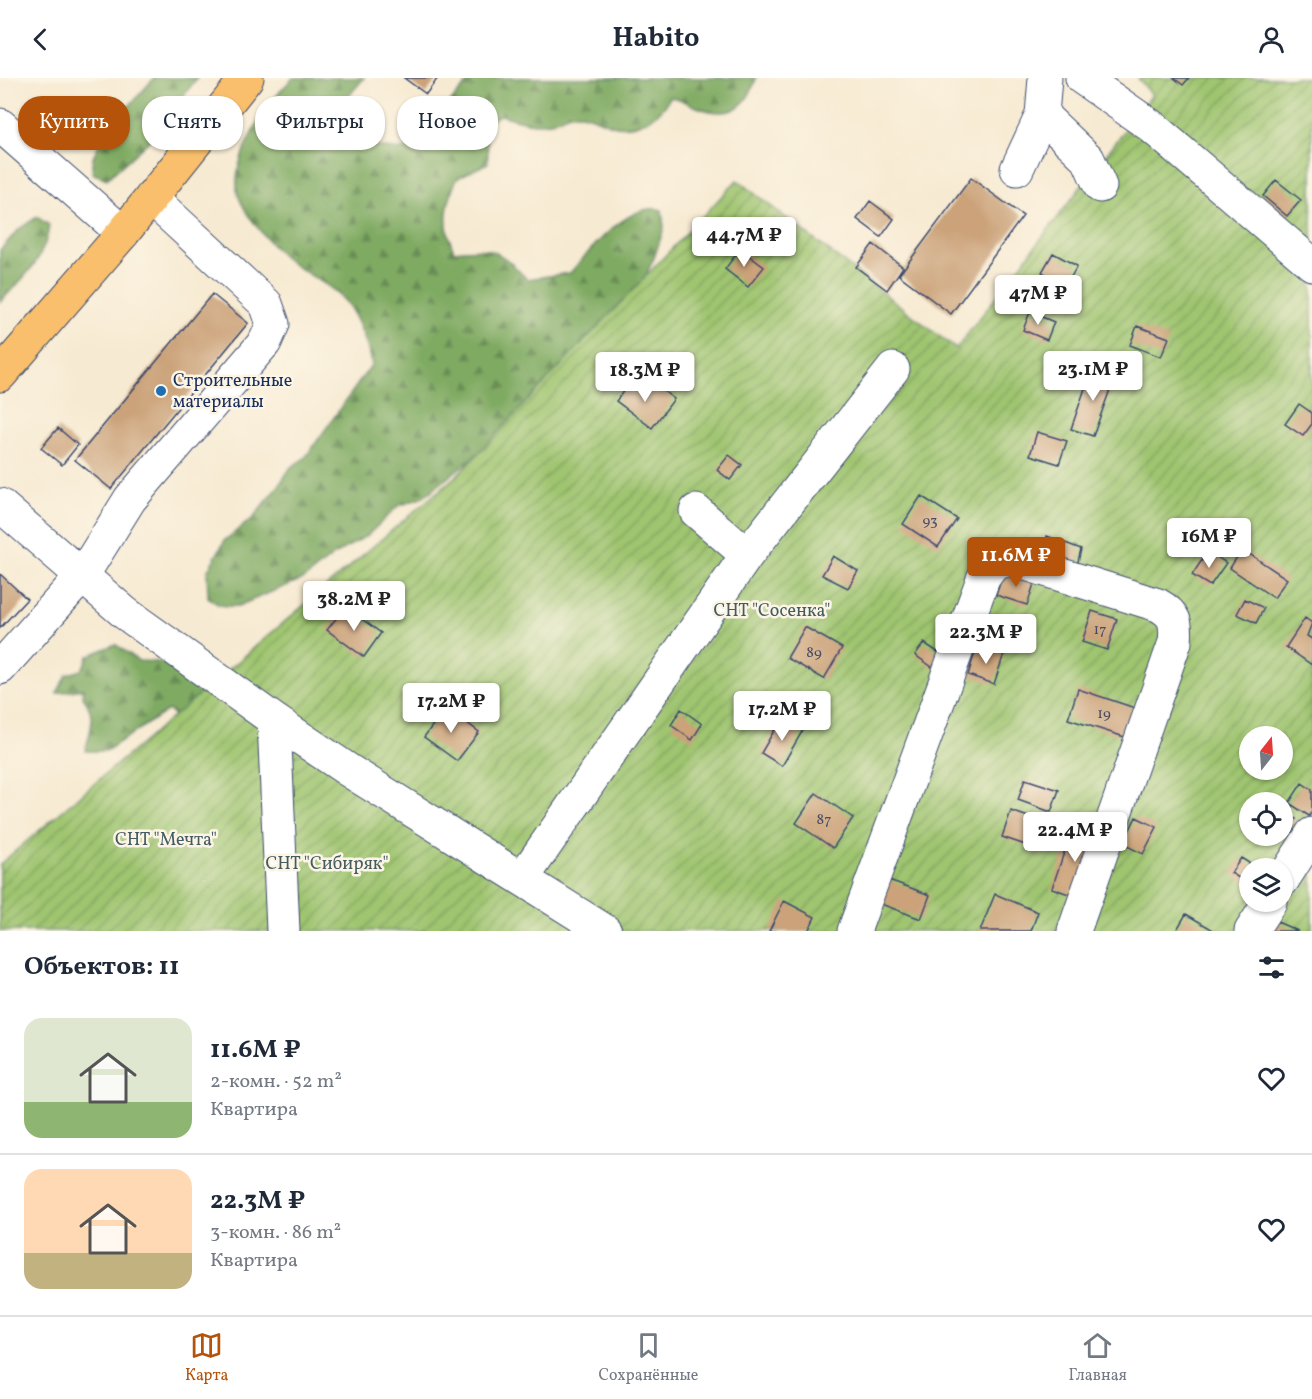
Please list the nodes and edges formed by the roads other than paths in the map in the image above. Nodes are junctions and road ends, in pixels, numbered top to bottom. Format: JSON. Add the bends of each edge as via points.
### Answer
{"nodes":[{"id":1,"x":247,"y":78,"type":"edge"},
{"id":2,"x":1045,"y":78,"type":"edge"},
{"id":3,"x":1082,"y":78,"type":"edge"},
{"id":4,"x":1042,"y":115,"type":"junction"},
{"id":5,"x":0,"y":125,"type":"edge"},
{"id":6,"x":1017,"y":169,"type":"dead end"},
{"id":7,"x":1100,"y":186,"type":"dead end"},
{"id":8,"x":151,"y":198,"type":"junction"},
{"id":9,"x":123,"y":233,"type":"junction"},
{"id":10,"x":1312,"y":264,"type":"edge"},
{"id":11,"x":893,"y":369,"type":"dead end"},
{"id":12,"x":0,"y":375,"type":"edge"},
{"id":13,"x":0,"y":505,"type":"edge"},
{"id":14,"x":696,"y":511,"type":"dead end"},
{"id":15,"x":747,"y":555,"type":"junction"},
{"id":16,"x":82,"y":576,"type":"junction"},
{"id":17,"x":0,"y":668,"type":"edge"},
{"id":18,"x":274,"y":720,"type":"junction"},
{"id":19,"x":1312,"y":834,"type":"edge"},
{"id":20,"x":1293,"y":864,"type":"edge"},
{"id":21,"x":522,"y":879,"type":"junction"},
{"id":22,"x":1263,"y":912,"type":"edge"},
{"id":23,"x":283,"y":931,"type":"edge"},
{"id":24,"x":605,"y":931,"type":"edge"},
{"id":25,"x":854,"y":931,"type":"edge"},
{"id":26,"x":1074,"y":931,"type":"edge"},
{"id":27,"x":1251,"y":931,"type":"edge"}],
"edges":[{"from":1,"to":8,"type":"main road"},
{"from":2,"to":4,"type":"street"},
{"from":3,"to":10,"type":"street","via":[[1151,126]]},
{"from":4,"to":6,"type":"street"},
{"from":4,"to":7,"type":"street","via":[[1088,159]]},
{"from":5,"to":9,"type":"street"},
{"from":8,"to":9,"type":"main road"},
{"from":8,"to":16,"type":"street","via":[[266,304],[273,324],[265,342],[130,499]]},
{"from":9,"to":12,"type":"main road"},
{"from":11,"to":15,"type":"street"},
{"from":13,"to":16,"type":"street"},
{"from":14,"to":15,"type":"street"},
{"from":15,"to":21,"type":"street"},
{"from":16,"to":17,"type":"street"},
{"from":16,"to":18,"type":"street","via":[[125,613]]},
{"from":18,"to":21,"type":"street"},
{"from":18,"to":23,"type":"street"},
{"from":19,"to":20,"type":"street"},
{"from":21,"to":24,"type":"street"},
{"from":22,"to":27,"type":"street"},
{"from":25,"to":26,"type":"street","via":[[983,579],[999,561],[1010,559],[1158,605],[1175,620],[1175,642]]}]}
